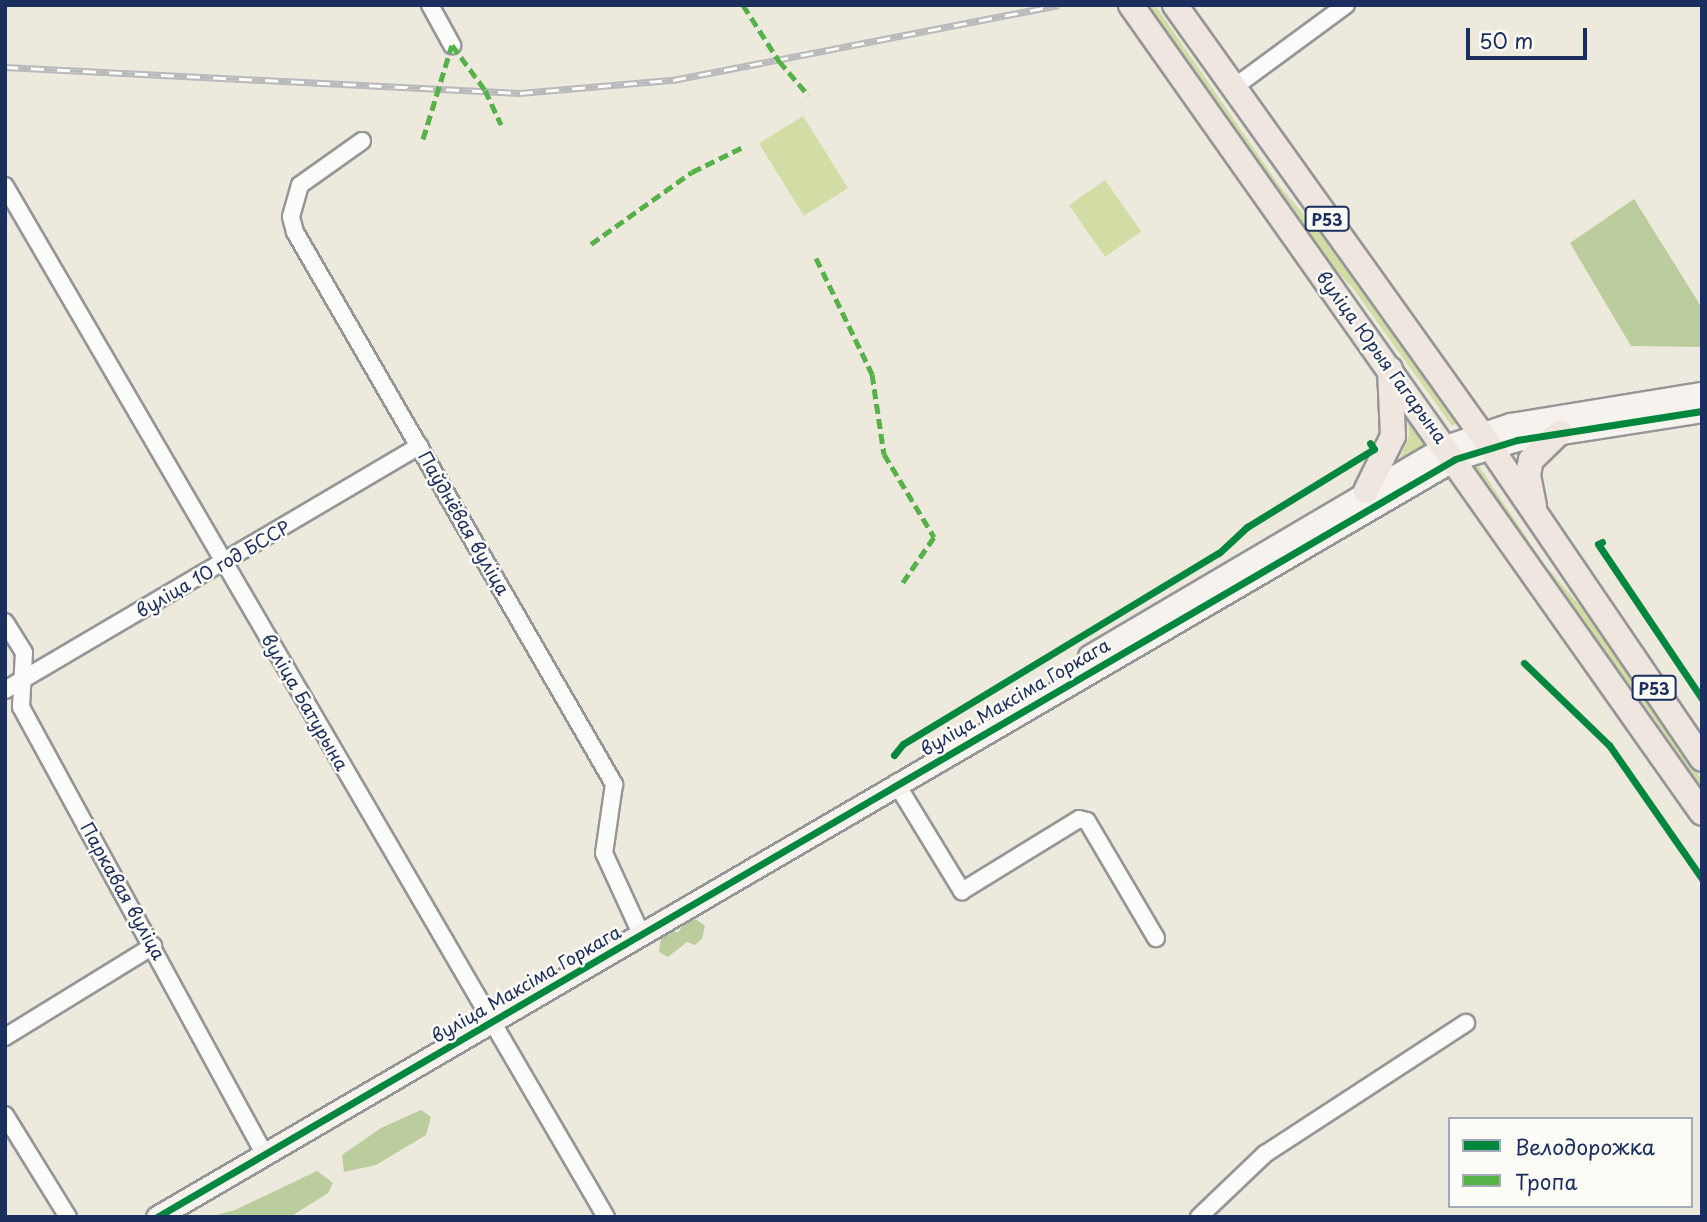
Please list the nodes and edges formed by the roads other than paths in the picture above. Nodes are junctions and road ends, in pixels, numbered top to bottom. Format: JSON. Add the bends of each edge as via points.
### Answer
{"nodes":[{"id":1,"x":430,"y":5,"type":"edge"},
{"id":2,"x":1131,"y":5,"type":"edge"},
{"id":3,"x":1175,"y":5,"type":"edge"},
{"id":4,"x":1346,"y":5,"type":"edge"},
{"id":5,"x":452,"y":45,"type":"dead end"},
{"id":6,"x":1233,"y":88,"type":"junction"},
{"id":7,"x":362,"y":141,"type":"dead end"},
{"id":8,"x":5,"y":186,"type":"edge"},
{"id":9,"x":1390,"y":369,"type":"junction"},
{"id":10,"x":1702,"y":393,"type":"edge"},
{"id":11,"x":1702,"y":411,"type":"edge"},
{"id":12,"x":1560,"y":432,"type":"junction"},
{"id":13,"x":1485,"y":439,"type":"junction"},
{"id":14,"x":420,"y":446,"type":"junction"},
{"id":15,"x":1451,"y":453,"type":"junction"},
{"id":16,"x":1366,"y":491,"type":"junction"},
{"id":17,"x":1536,"y":514,"type":"junction"},
{"id":18,"x":223,"y":563,"type":"junction"},
{"id":19,"x":5,"y":622,"type":"edge"},
{"id":20,"x":22,"y":680,"type":"junction"},
{"id":21,"x":5,"y":690,"type":"edge"},
{"id":22,"x":1702,"y":759,"type":"edge"},
{"id":23,"x":896,"y":783,"type":"junction"},
{"id":24,"x":1702,"y":813,"type":"edge"},
{"id":25,"x":641,"y":934,"type":"junction"},
{"id":26,"x":1156,"y":937,"type":"dead end"},
{"id":27,"x":153,"y":946,"type":"junction"},
{"id":28,"x":492,"y":1022,"type":"junction"},
{"id":29,"x":1466,"y":1023,"type":"dead end"},
{"id":30,"x":5,"y":1037,"type":"edge"},
{"id":31,"x":5,"y":1115,"type":"edge"},
{"id":32,"x":265,"y":1155,"type":"junction"},
{"id":33,"x":68,"y":1217,"type":"edge"},
{"id":34,"x":157,"y":1217,"type":"edge"},
{"id":35,"x":606,"y":1217,"type":"edge"},
{"id":36,"x":1199,"y":1217,"type":"edge"}],
"edges":[{"from":1,"to":5,"type":"street"},
{"from":2,"to":9,"type":"main road","name":"вуліца Юрыя Гагарына","number":"Р53"},
{"from":3,"to":6,"type":"main road","name":"вуліца Юрыя Гагарына","number":"Р53"},
{"from":4,"to":6,"type":"street"},
{"from":6,"to":13,"type":"main road","name":"вуліца Юрыя Гагарына","number":"Р53"},
{"from":7,"to":14,"type":"street","name":"Паўднёвая вуліца","via":[[300,185],[291,217],[295,232]]},
{"from":8,"to":18,"type":"street","name":"вуліца Батурына"},
{"from":9,"to":15,"type":"main road","name":"вуліца Юрыя Гагарына","number":"Р53"},
{"from":9,"to":16,"type":"main road","via":[[1393,436]]},
{"from":10,"to":13,"type":"street","name":"вуліца Максіма Горкага","via":[[1555,415]]},
{"from":11,"to":12,"type":"street","name":"вуліца Максіма Горкага"},
{"from":12,"to":13,"type":"street","name":"вуліца Максіма Горкага"},
{"from":12,"to":17,"type":"main road","via":[[1531,460],[1528,475]]},
{"from":13,"to":15,"type":"street","name":"вуліца Максіма Горкага"},
{"from":13,"to":17,"type":"main road","name":"вуліца Юрыя Гагарына","number":"Р53"},
{"from":14,"to":18,"type":"street","name":"вуліца 10 год БССР"},
{"from":14,"to":25,"type":"street","name":"Паўднёвая вуліца","via":[[614,784],[604,853]]},
{"from":15,"to":16,"type":"street","name":"вуліца Максіма Горкага"},
{"from":15,"to":23,"type":"street","name":"вуліца Максіма Горкага"},
{"from":15,"to":24,"type":"main road","name":"вуліца Юрыя Гагарына","number":"Р53"},
{"from":16,"to":23,"type":"street","name":"вуліца Максіма Горкага","via":[[978,723]]},
{"from":17,"to":22,"type":"main road","name":"вуліца Юрыя Гагарына","number":"Р53"},
{"from":18,"to":20,"type":"street","name":"вуліца 10 год БССР"},
{"from":18,"to":28,"type":"street","name":"вуліца Батурына"},
{"from":19,"to":20,"type":"street","name":"Паркавая вуліца","via":[[24,653]]},
{"from":20,"to":21,"type":"street","name":"вуліца 10 год БССР"},
{"from":20,"to":27,"type":"street","name":"Паркавая вуліца","via":[[22,707]]},
{"from":23,"to":25,"type":"street","name":"вуліца Максіма Горкага"},
{"from":23,"to":26,"type":"street","via":[[962,891],[1079,819],[1087,821]]},
{"from":25,"to":28,"type":"street","name":"вуліца Максіма Горкага"},
{"from":27,"to":30,"type":"street"},
{"from":27,"to":32,"type":"street","name":"Паркавая вуліца"},
{"from":28,"to":32,"type":"street","name":"вуліца Максіма Горкага"},
{"from":28,"to":35,"type":"street","name":"вуліца Батурына"},
{"from":29,"to":36,"type":"street","via":[[1265,1154]]},
{"from":31,"to":33,"type":"street"},
{"from":32,"to":34,"type":"street","name":"вуліца Максіма Горкага"}]}
